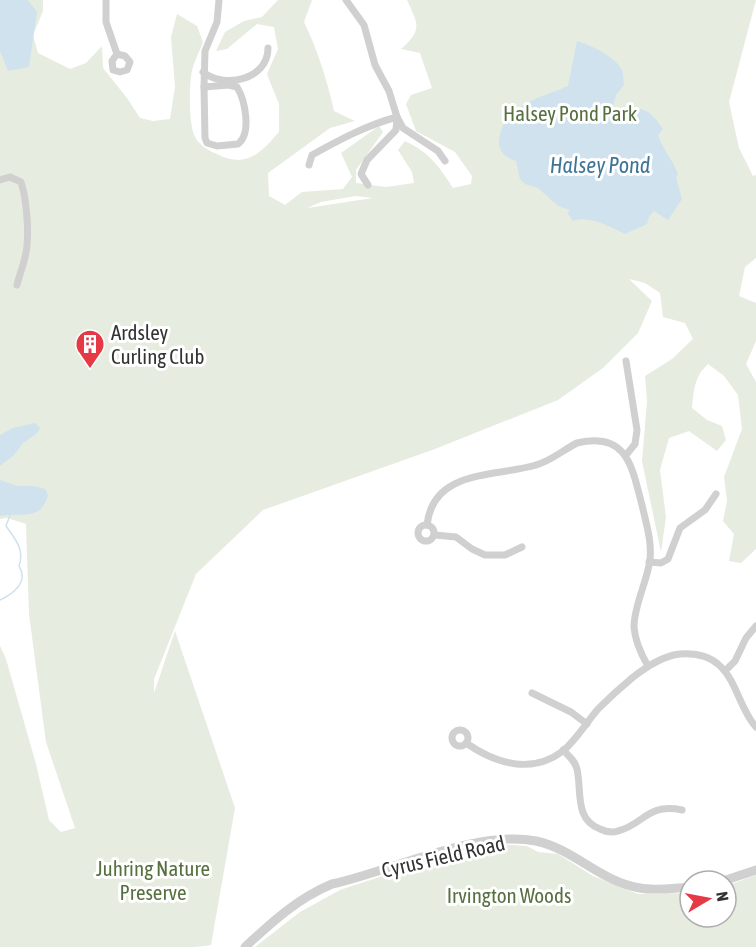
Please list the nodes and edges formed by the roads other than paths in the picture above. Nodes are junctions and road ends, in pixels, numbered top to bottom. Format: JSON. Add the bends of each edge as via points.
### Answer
{"nodes":[{"id":1,"x":106,"y":0,"type":"edge"},
{"id":2,"x":219,"y":0,"type":"edge"},
{"id":3,"x":346,"y":0,"type":"edge"},
{"id":4,"x":268,"y":48,"type":"dead end"},
{"id":5,"x":117,"y":54,"type":"dead end"},
{"id":6,"x":203,"y":72,"type":"junction"},
{"id":7,"x":204,"y":87,"type":"junction"},
{"id":8,"x":397,"y":117,"type":"junction"},
{"id":9,"x":445,"y":161,"type":"dead end"},
{"id":10,"x":309,"y":165,"type":"dead end"},
{"id":11,"x":0,"y":180,"type":"edge"},
{"id":12,"x":369,"y":185,"type":"dead end"},
{"id":13,"x":16,"y":285,"type":"dead end"},
{"id":14,"x":626,"y":362,"type":"dead end"},
{"id":15,"x":626,"y":455,"type":"junction"},
{"id":16,"x":716,"y":494,"type":"dead end"},
{"id":17,"x":427,"y":525,"type":"junction"},
{"id":18,"x":435,"y":535,"type":"junction"},
{"id":19,"x":522,"y":547,"type":"dead end"},
{"id":20,"x":649,"y":562,"type":"junction"},
{"id":21,"x":756,"y":626,"type":"edge"},
{"id":22,"x":648,"y":666,"type":"junction"},
{"id":23,"x":725,"y":671,"type":"junction"},
{"id":24,"x":532,"y":693,"type":"dead end"},
{"id":25,"x":587,"y":724,"type":"junction"},
{"id":26,"x":756,"y":727,"type":"edge"},
{"id":27,"x":466,"y":743,"type":"dead end"},
{"id":28,"x":563,"y":750,"type":"junction"},
{"id":29,"x":682,"y":810,"type":"dead end"},
{"id":30,"x":756,"y":870,"type":"edge"},
{"id":31,"x":738,"y":876,"type":"edge"},
{"id":32,"x":678,"y":887,"type":"edge"},
{"id":33,"x":244,"y":947,"type":"edge"}],
"edges":[{"from":1,"to":5,"type":"street","via":[[106,22]]},
{"from":2,"to":6,"type":"street","via":[[218,22],[205,51]]},
{"from":3,"to":8,"type":"street","via":[[364,25]]},
{"from":4,"to":6,"type":"street","via":[[263,65],[244,79],[224,80]]},
{"from":6,"to":7,"type":"street"},
{"from":7,"to":7,"type":"street","via":[[207,143],[238,144],[245,135],[241,92],[229,85]]},
{"from":8,"to":9,"type":"street","via":[[403,128],[438,151]]},
{"from":8,"to":10,"type":"street","via":[[331,144],[312,155]]},
{"from":8,"to":12,"type":"street","via":[[396,130],[366,160],[361,174]]},
{"from":11,"to":13,"type":"street","via":[[10,177],[21,182],[25,199],[26,257]]},
{"from":14,"to":15,"type":"street","via":[[637,438]]},
{"from":15,"to":17,"type":"street","via":[[607,443],[584,441],[536,465],[470,477],[435,500]]},
{"from":15,"to":20,"type":"street","via":[[648,530]]},
{"from":16,"to":20,"type":"street","via":[[705,510],[680,528],[668,559]]},
{"from":17,"to":18,"type":"street"},
{"from":17,"to":18,"type":"street","via":[[419,530],[420,539],[429,541]]},
{"from":18,"to":19,"type":"street","via":[[456,537],[485,555],[505,555]]},
{"from":20,"to":22,"type":"street","via":[[634,628]]},
{"from":21,"to":23,"type":"street"},
{"from":22,"to":23,"type":"street","via":[[669,656],[691,654],[708,658]]},
{"from":22,"to":25,"type":"street","via":[[611,696]]},
{"from":23,"to":26,"type":"street"},
{"from":24,"to":25,"type":"street"},
{"from":25,"to":28,"type":"street"},
{"from":27,"to":28,"type":"street","via":[[491,759],[513,765],[547,759]]},
{"from":28,"to":29,"type":"street","via":[[577,769],[579,800],[586,819],[597,828],[619,831],[652,812]]},
{"from":30,"to":31,"type":"street"},
{"from":32,"to":33,"type":"street","name":"Cyrus Field Road","via":[[640,888],[602,874],[567,851],[537,841],[503,838],[316,890],[273,920]]}]}
